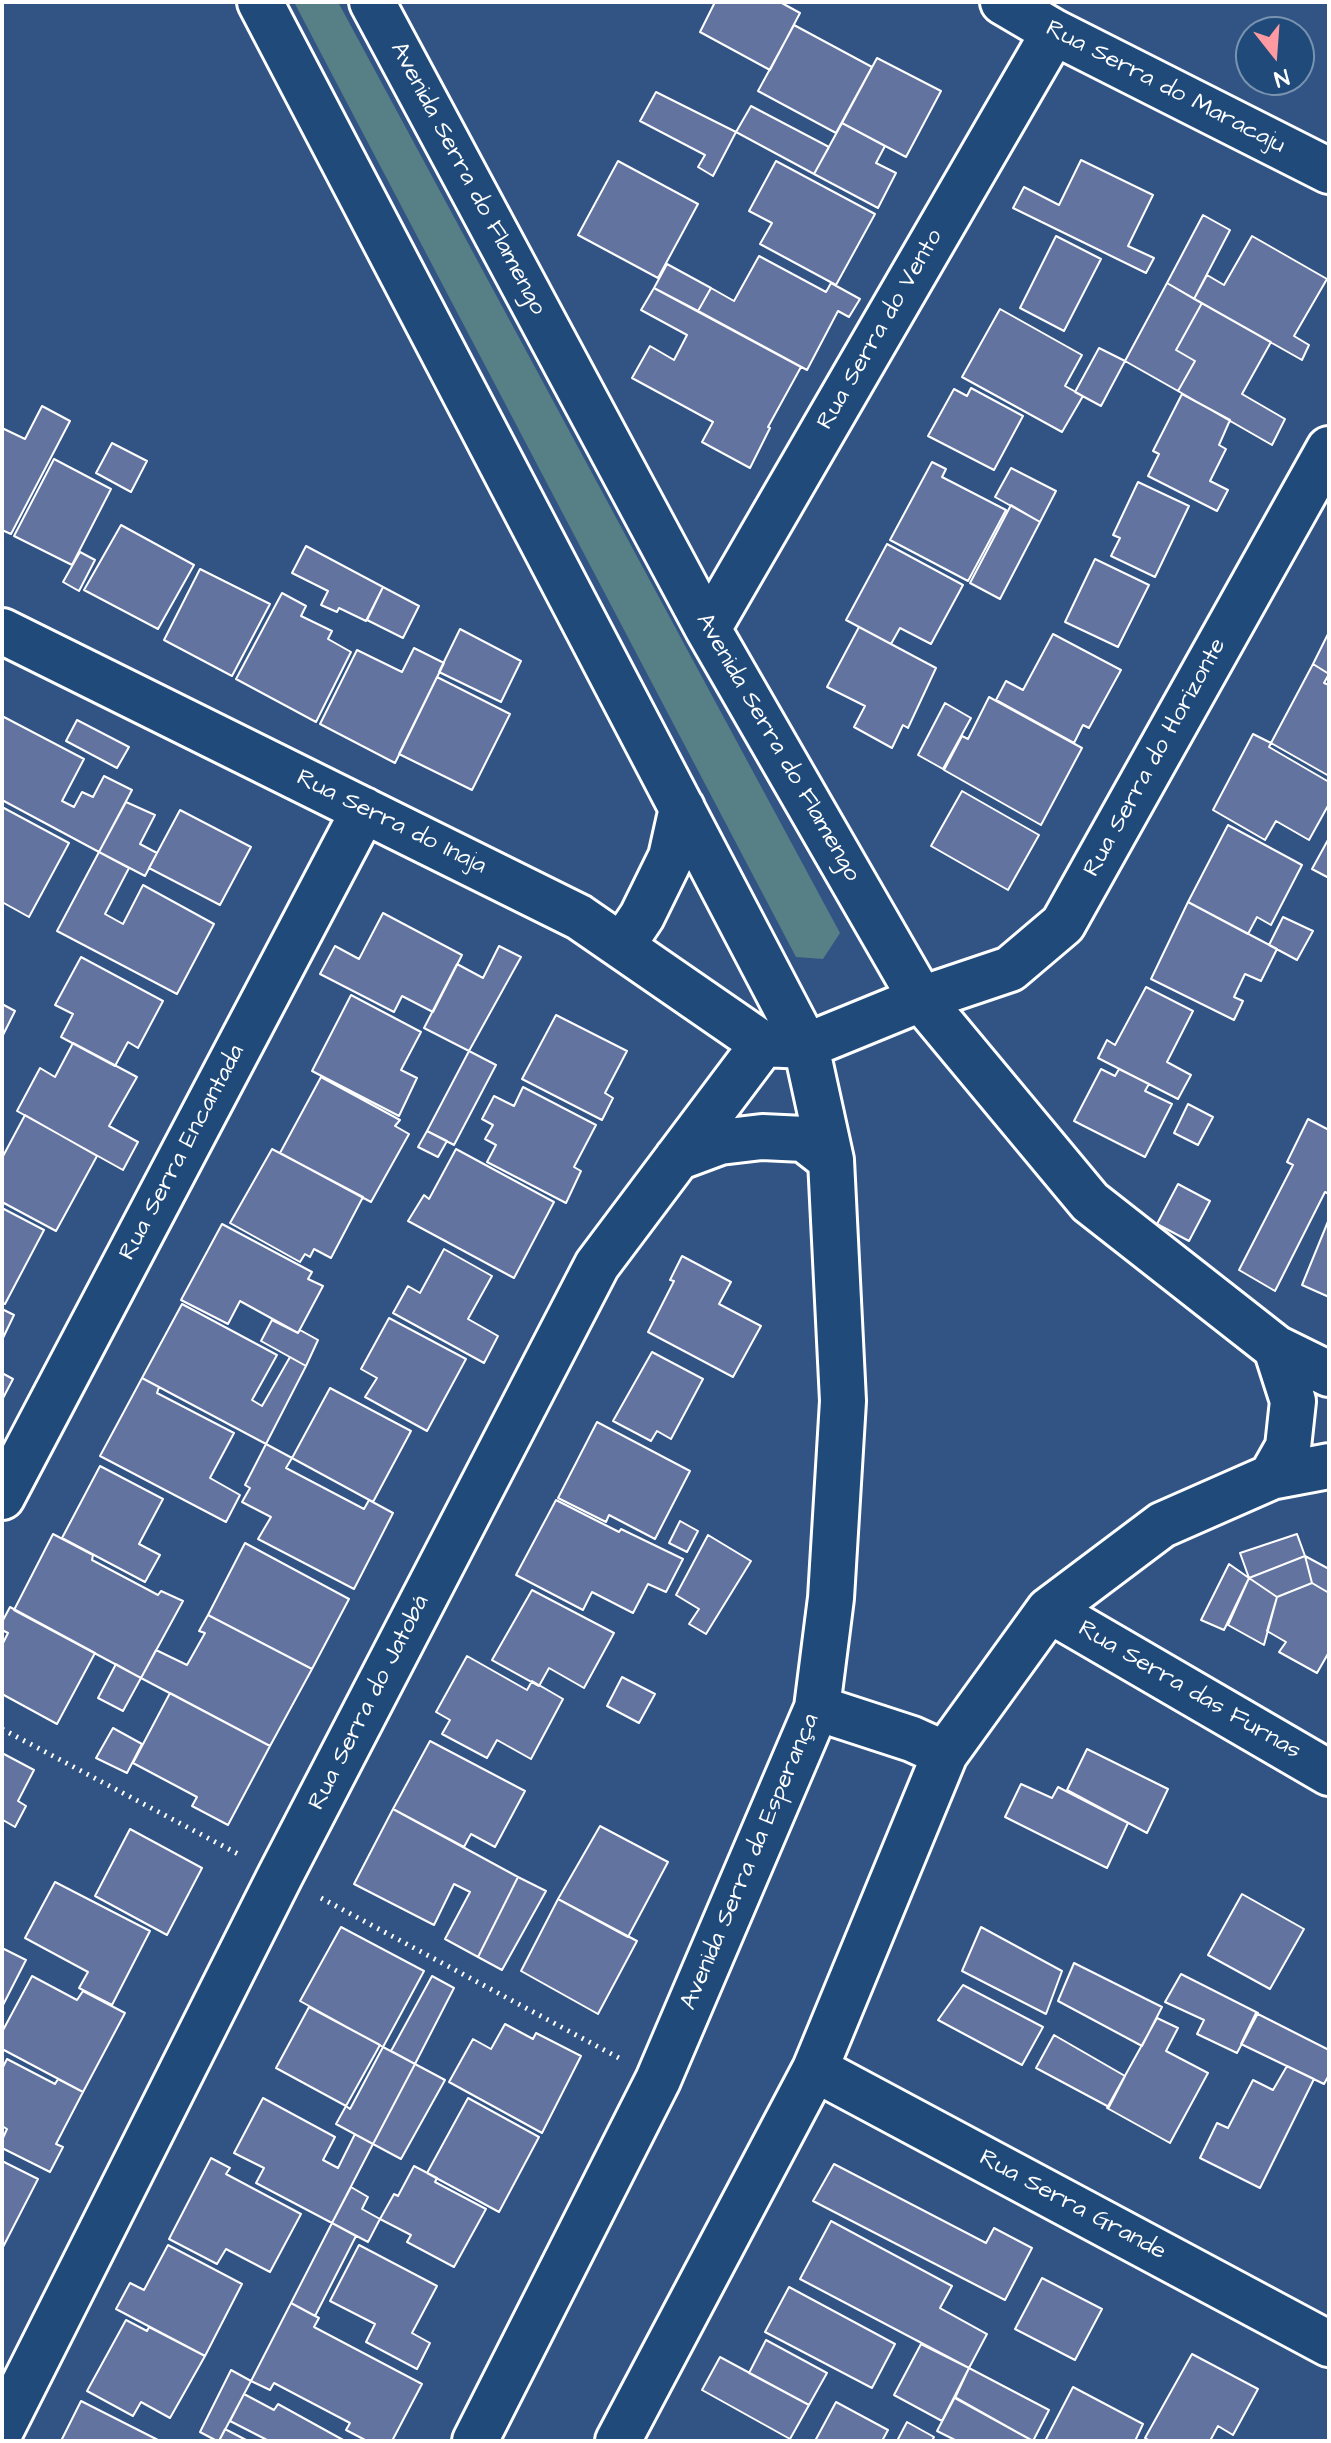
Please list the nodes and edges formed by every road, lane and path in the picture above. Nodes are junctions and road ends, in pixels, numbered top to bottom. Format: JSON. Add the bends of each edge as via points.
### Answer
{"nodes":[{"id":1,"x":260,"y":2,"type":"edge"},
{"id":2,"x":372,"y":2,"type":"edge"},
{"id":3,"x":1003,"y":2,"type":"edge"},
{"id":4,"x":1054,"y":32,"type":"junction"},
{"id":5,"x":1329,"y":171,"type":"edge"},
{"id":6,"x":1329,"y":449,"type":"edge"},
{"id":7,"x":708,"y":629,"type":"junction"},
{"id":8,"x":2,"y":631,"type":"edge"},
{"id":9,"x":682,"y":808,"type":"junction"},
{"id":10,"x":364,"y":810,"type":"junction"},
{"id":11,"x":622,"y":946,"type":"junction"},
{"id":12,"x":921,"y":999,"type":"junction"},
{"id":13,"x":763,"y":1044,"type":"junction"},
{"id":14,"x":806,"y":1046,"type":"junction"},
{"id":15,"x":677,"y":1158,"type":"junction"},
{"id":16,"x":831,"y":1160,"type":"junction"},
{"id":17,"x":1276,"y":1348,"type":"junction"},
{"id":18,"x":1329,"y":1374,"type":"edge"},
{"id":19,"x":1329,"y":1466,"type":"edge"},
{"id":20,"x":1271,"y":1477,"type":"junction"},
{"id":21,"x":2,"y":1497,"type":"edge"},
{"id":22,"x":1049,"y":1610,"type":"junction"},
{"id":23,"x":817,"y":1708,"type":"junction"},
{"id":24,"x":2,"y":1729,"type":"edge"},
{"id":25,"x":945,"y":1754,"type":"junction"},
{"id":26,"x":1329,"y":1773,"type":"edge"},
{"id":27,"x":280,"y":1876,"type":"junction"},
{"id":28,"x":815,"y":2069,"type":"junction"},
{"id":29,"x":658,"y":2080,"type":"junction"},
{"id":30,"x":1329,"y":2344,"type":"edge"},
{"id":31,"x":2,"y":2428,"type":"edge"},
{"id":32,"x":475,"y":2441,"type":"edge"},
{"id":33,"x":618,"y":2441,"type":"edge"}],
"edges":[{"from":1,"to":9,"type":"street"},
{"from":2,"to":7,"type":"street","name":"Avenida Serra do Flamengo"},
{"from":3,"to":4,"type":"street","name":"Rua Serra do Maracaju"},
{"from":4,"to":5,"type":"street","name":"Rua Serra do Maracaju"},
{"from":4,"to":7,"type":"street","name":"Rua Serra do Vento"},
{"from":6,"to":12,"type":"street","name":"Rua Serra do Horizonte","via":[[1063,924],[1010,969]]},
{"from":7,"to":12,"type":"street","name":"Avenida Serra do Flamengo"},
{"from":8,"to":10,"type":"street","name":"Rua Serra do Inaja"},
{"from":9,"to":11,"type":"street","via":[[671,857]]},
{"from":9,"to":14,"type":"street"},
{"from":10,"to":11,"type":"street","name":"Rua Serra do Inaja","via":[[579,917]]},
{"from":10,"to":21,"type":"street","name":"Rua Serra Encantada"},
{"from":11,"to":13,"type":"street","name":"Rua Serra do Inaja"},
{"from":12,"to":14,"type":"street","name":"Rua Serra do Horizonte"},
{"from":12,"to":17,"type":"street","name":"Avenida Serra do Flamengo","via":[[1090,1202]]},
{"from":13,"to":14,"type":"street"},
{"from":13,"to":15,"type":"street","name":"Rua Serra do Jatobá"},
{"from":14,"to":16,"type":"street","name":"Avenida Serra da Esperança"},
{"from":15,"to":16,"type":"street","via":[[720,1142],[762,1137],[804,1139]]},
{"from":15,"to":27,"type":"street","name":"Rua Serra do Jatobá","via":[[597,1265]]},
{"from":16,"to":23,"type":"street","name":"Avenida Serra da Esperança","via":[[843,1401],[831,1598]]},
{"from":17,"to":18,"type":"street","name":"Avenida Serra do Flamengo"},
{"from":17,"to":20,"type":"street","via":[[1293,1401],[1288,1447]]},
{"from":19,"to":20,"type":"street"},
{"from":20,"to":22,"type":"street","via":[[1162,1525]]},
{"from":22,"to":25,"type":"street"},
{"from":22,"to":26,"type":"street","name":"Rua Serra das Furnas"},
{"from":23,"to":25,"type":"street"},
{"from":23,"to":29,"type":"street","name":"Avenida Serra da Esperança"},
{"from":24,"to":27,"type":"path"},
{"from":25,"to":28,"type":"street"},
{"from":27,"to":29,"type":"path"},
{"from":27,"to":31,"type":"street","name":"Rua Serra do Jatobá"},
{"from":28,"to":30,"type":"street","name":"Rua Serra Grande"},
{"from":28,"to":33,"type":"street"},
{"from":29,"to":32,"type":"street","name":"Avenida Serra da Esperança"}]}
